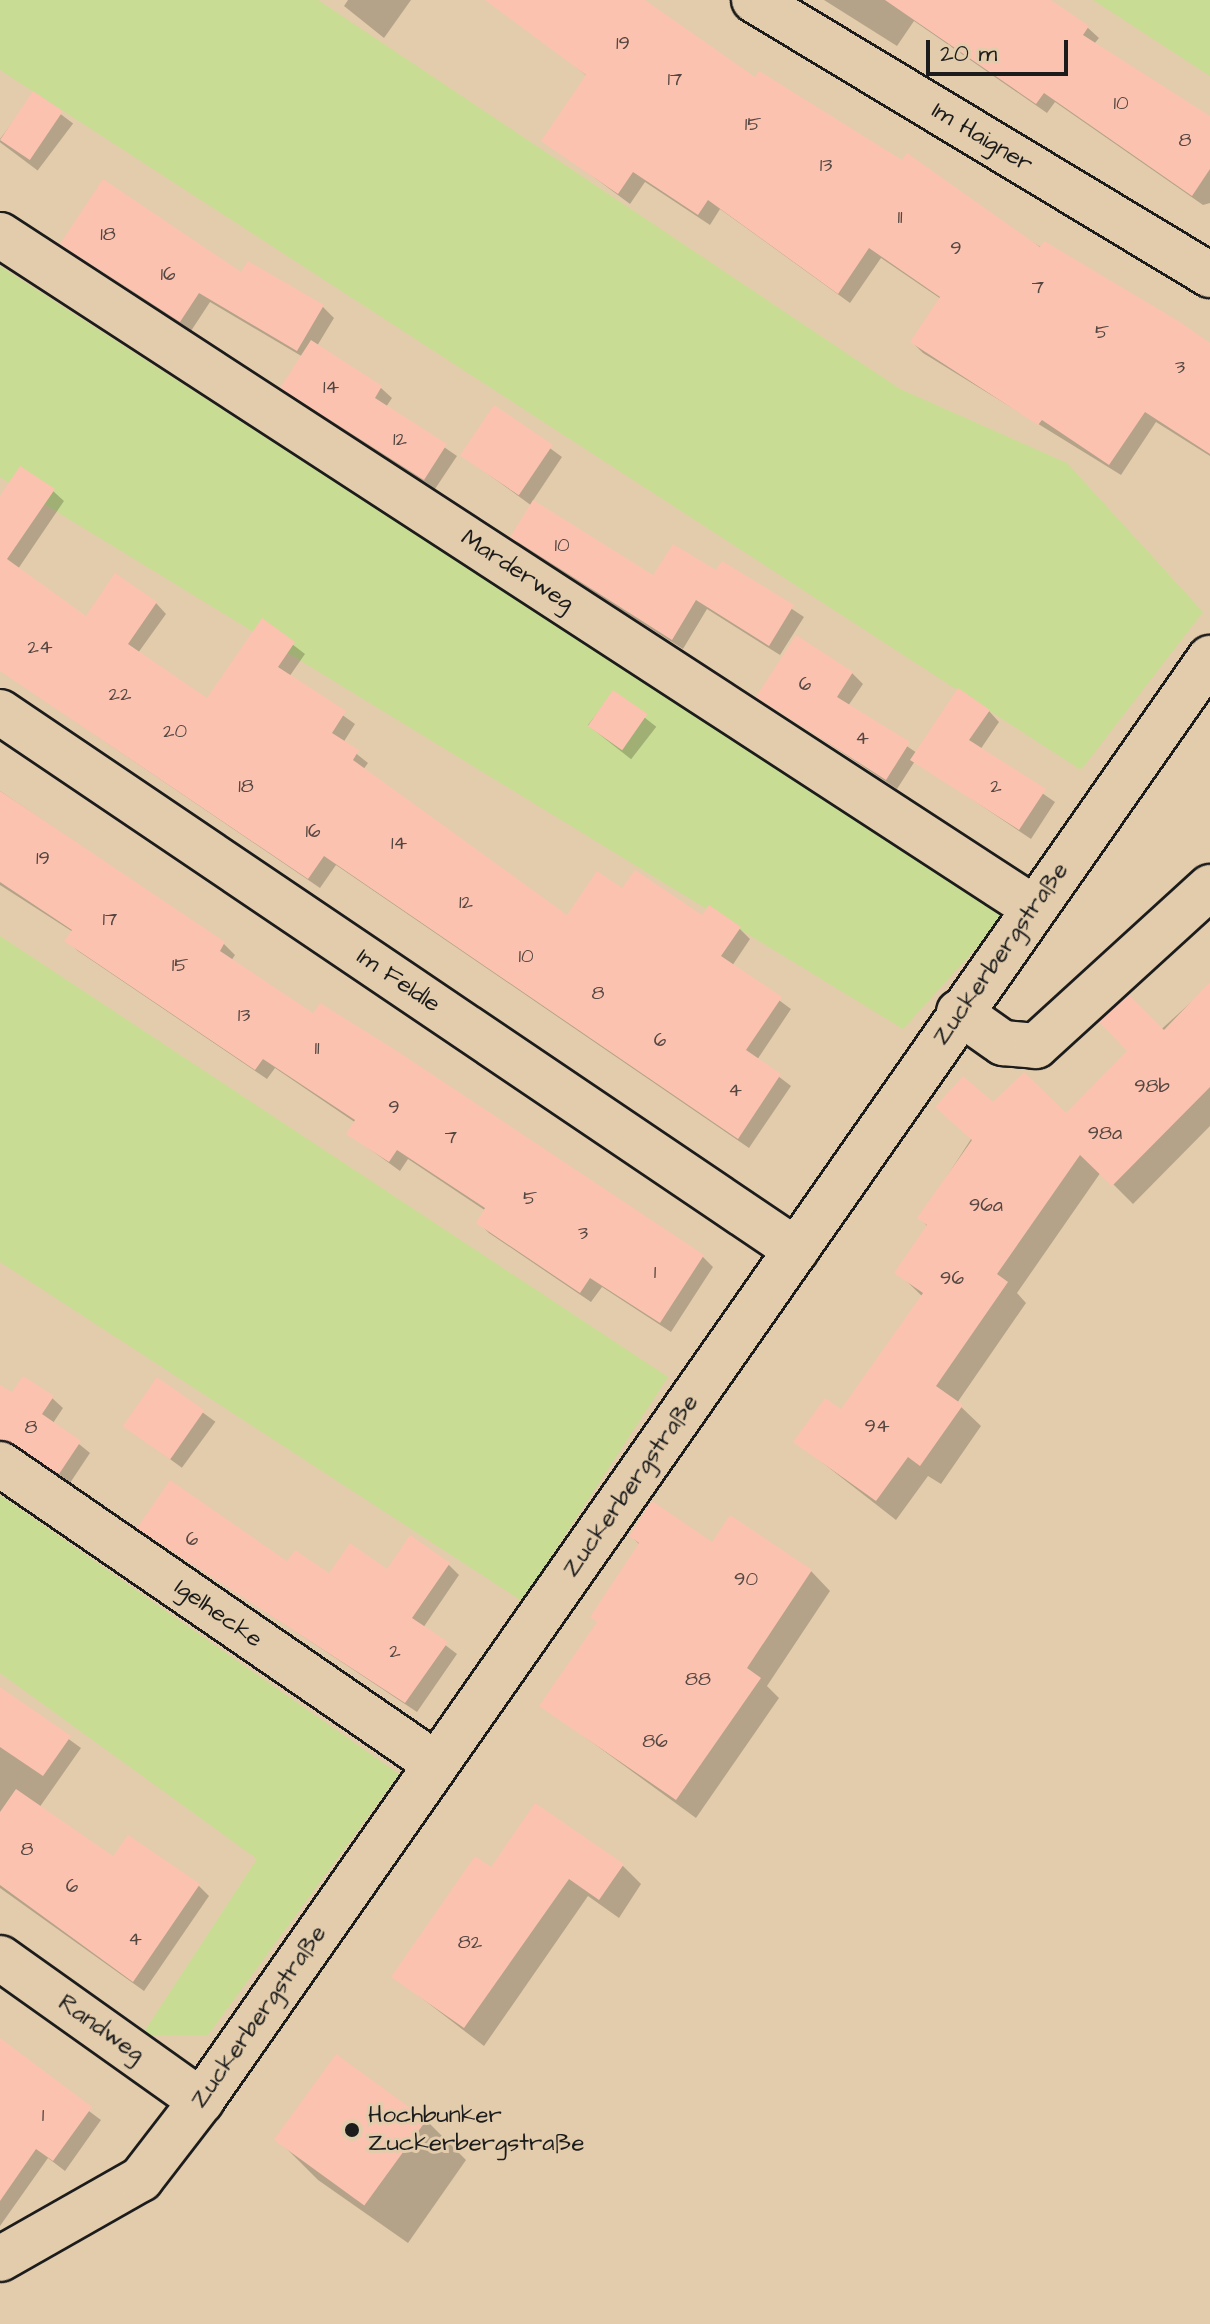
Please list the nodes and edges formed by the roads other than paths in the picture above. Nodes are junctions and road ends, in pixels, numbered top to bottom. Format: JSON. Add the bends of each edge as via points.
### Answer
{"nodes":[{"id":1,"x":754,"y":0,"type":"edge"},
{"id":2,"x":0,"y":235,"type":"edge"},
{"id":3,"x":1210,"y":275,"type":"edge"},
{"id":4,"x":1210,"y":658,"type":"edge"},
{"id":5,"x":0,"y":712,"type":"edge"},
{"id":6,"x":1210,"y":887,"type":"edge"},
{"id":7,"x":1034,"y":908,"type":"junction"},
{"id":8,"x":959,"y":1012,"type":"junction"},
{"id":9,"x":796,"y":1250,"type":"junction"},
{"id":10,"x":0,"y":1464,"type":"edge"},
{"id":11,"x":436,"y":1764,"type":"junction"},
{"id":12,"x":0,"y":1958,"type":"edge"},
{"id":13,"x":201,"y":2101,"type":"junction"},
{"id":14,"x":0,"y":2259,"type":"edge"}],
"edges":[{"from":1,"to":3,"type":"street","name":"Im Haigner"},
{"from":2,"to":7,"type":"street","name":"Marderweg"},
{"from":4,"to":7,"type":"street","name":"Zuckerbergstraße"},
{"from":5,"to":9,"type":"street","name":"Im Feldle"},
{"from":6,"to":8,"type":"street","via":[[1036,1046],[1003,1043]]},
{"from":7,"to":8,"type":"street","name":"Zuckerbergstraße"},
{"from":8,"to":9,"type":"street","name":"Zuckerbergstraße"},
{"from":9,"to":11,"type":"street","name":"Zuckerbergstraße"},
{"from":10,"to":11,"type":"street","name":"Igelhecke"},
{"from":11,"to":13,"type":"street","name":"Zuckerbergstraße"},
{"from":12,"to":13,"type":"street","name":"Randweg"},
{"from":13,"to":14,"type":"street","name":"Zuckerbergstraße","via":[[141,2179]]}]}
